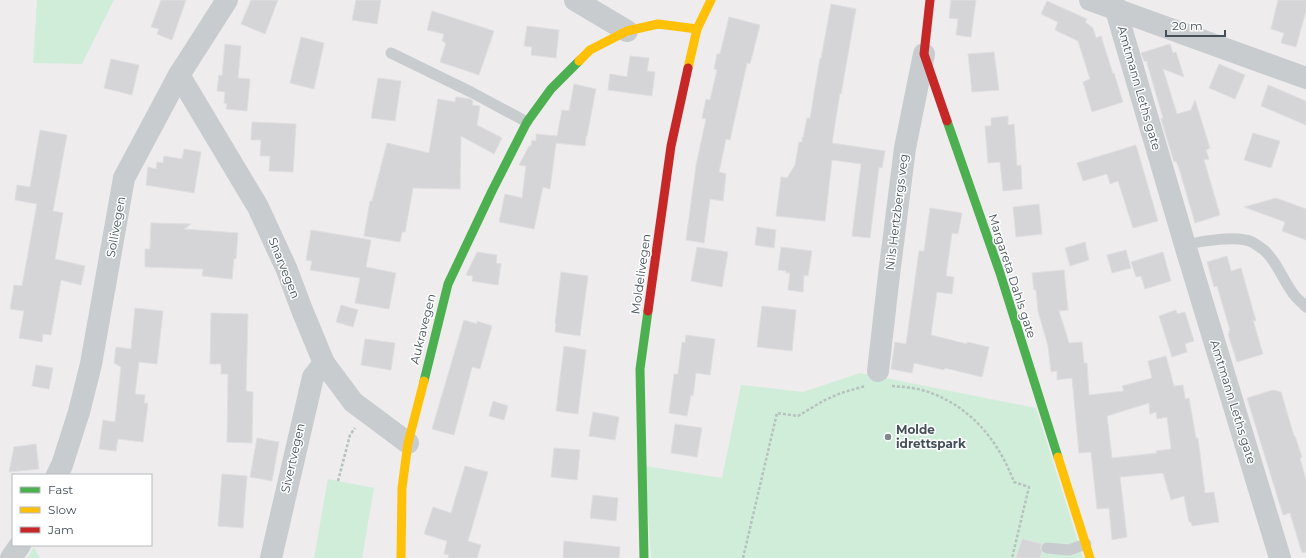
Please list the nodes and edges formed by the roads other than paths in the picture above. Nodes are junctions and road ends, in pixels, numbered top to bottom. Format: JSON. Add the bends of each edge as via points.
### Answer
{"nodes":[{"id":1,"x":227,"y":0,"type":"edge"},
{"id":2,"x":576,"y":0,"type":"edge"},
{"id":3,"x":711,"y":0,"type":"edge"},
{"id":4,"x":930,"y":0,"type":"edge"},
{"id":5,"x":1090,"y":0,"type":"edge"},
{"id":6,"x":1115,"y":5,"type":"edge"},
{"id":7,"x":697,"y":29,"type":"junction"},
{"id":8,"x":627,"y":31,"type":"junction"},
{"id":9,"x":391,"y":52,"type":"dead end"},
{"id":10,"x":924,"y":54,"type":"junction"},
{"id":11,"x":179,"y":75,"type":"junction"},
{"id":12,"x":1306,"y":78,"type":"edge"},
{"id":13,"x":527,"y":122,"type":"junction"},
{"id":14,"x":1185,"y":245,"type":"junction"},
{"id":15,"x":1306,"y":307,"type":"edge"},
{"id":16,"x":324,"y":363,"type":"junction"},
{"id":17,"x":878,"y":381,"type":"road end"},
{"id":18,"x":408,"y":443,"type":"junction"},
{"id":19,"x":58,"y":474,"type":"edge"},
{"id":20,"x":1086,"y":544,"type":"junction"},
{"id":21,"x":19,"y":546,"type":"edge"},
{"id":22,"x":1047,"y":548,"type":"dead end"},
{"id":23,"x":11,"y":558,"type":"edge"},
{"id":24,"x":271,"y":558,"type":"edge"},
{"id":25,"x":400,"y":558,"type":"edge"},
{"id":26,"x":644,"y":558,"type":"edge"},
{"id":27,"x":1090,"y":558,"type":"edge"},
{"id":28,"x":1280,"y":558,"type":"edge"}],
"edges":[{"from":1,"to":11,"type":"street","name":"Sollivegen"},
{"from":2,"to":8,"type":"street"},
{"from":3,"to":7,"type":"street","name":"Moldelivegen"},
{"from":4,"to":10,"type":"street","name":"Margareta Dahls gate"},
{"from":5,"to":6,"type":"street"},
{"from":6,"to":12,"type":"street"},
{"from":6,"to":14,"type":"street","name":"Amtmann Leths gate"},
{"from":7,"to":8,"type":"street","name":"Aukravegen","via":[[658,24]]},
{"from":7,"to":26,"type":"street","name":"Moldelivegen","via":[[671,146],[640,368]]},
{"from":8,"to":13,"type":"street","name":"Aukravegen","via":[[590,50],[551,89]]},
{"from":9,"to":13,"type":"lane"},
{"from":10,"to":17,"type":"street","name":"Nils Hertzbergs veg","via":[[905,148]]},
{"from":10,"to":20,"type":"street","name":"Margareta Dahls gate","via":[[1000,273]]},
{"from":11,"to":16,"type":"street","name":"Snarvegen","via":[[258,207],[287,270]]},
{"from":11,"to":19,"type":"street","name":"Sollivegen","via":[[124,178],[90,364],[79,412]]},
{"from":13,"to":18,"type":"street","name":"Aukravegen","via":[[448,284]]},
{"from":14,"to":15,"type":"lane","via":[[1225,239],[1251,242],[1265,251],[1295,296]]},
{"from":14,"to":28,"type":"street","name":"Amtmann Leths gate"},
{"from":16,"to":18,"type":"street","name":"Snarvegen","via":[[353,402]]},
{"from":16,"to":24,"type":"street","name":"Sivertvegen","via":[[312,377]]},
{"from":18,"to":25,"type":"street","name":"Aukravegen","via":[[402,488]]},
{"from":20,"to":22,"type":"lane","via":[[1069,550]]},
{"from":20,"to":27,"type":"street","name":"Margareta Dahls gate"},
{"from":21,"to":23,"type":"street"}]}
